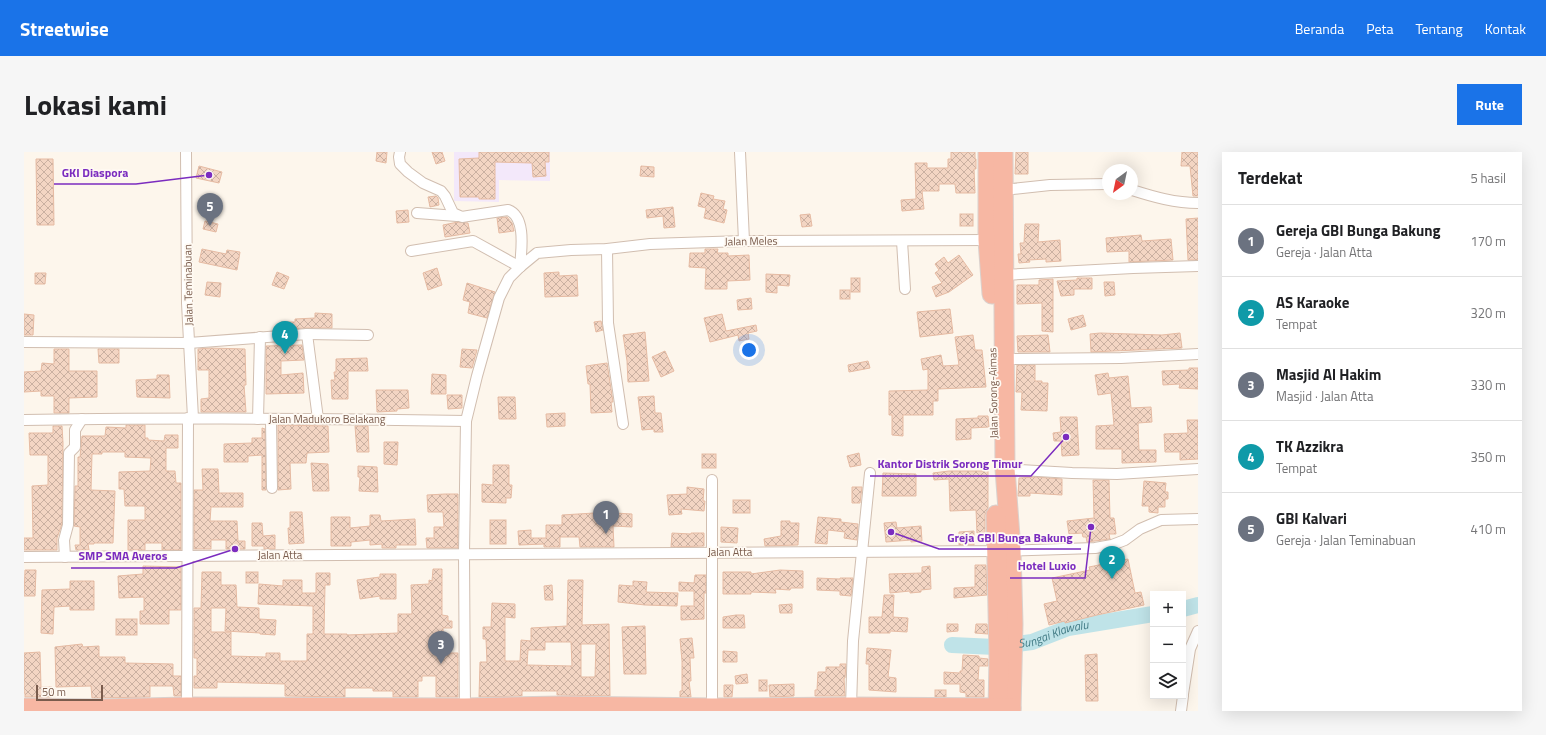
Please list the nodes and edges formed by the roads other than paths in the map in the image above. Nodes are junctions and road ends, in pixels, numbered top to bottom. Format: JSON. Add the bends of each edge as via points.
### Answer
{"nodes":[{"id":1,"x":186,"y":152,"type":"edge"},
{"id":2,"x":400,"y":152,"type":"edge"},
{"id":3,"x":740,"y":152,"type":"edge"},
{"id":4,"x":988,"y":152,"type":"edge"},
{"id":5,"x":1003,"y":152,"type":"edge"},
{"id":6,"x":1102,"y":184,"type":"edge"},
{"id":7,"x":1003,"y":190,"type":"junction"},
{"id":8,"x":1138,"y":192,"type":"edge"},
{"id":9,"x":1198,"y":203,"type":"edge"},
{"id":10,"x":417,"y":213,"type":"dead end"},
{"id":11,"x":458,"y":216,"type":"junction"},
{"id":12,"x":988,"y":240,"type":"junction"},
{"id":13,"x":744,"y":241,"type":"junction"},
{"id":14,"x":902,"y":241,"type":"junction"},
{"id":15,"x":607,"y":249,"type":"junction"},
{"id":16,"x":411,"y":251,"type":"dead end"},
{"id":17,"x":1198,"y":266,"type":"edge"},
{"id":18,"x":520,"y":267,"type":"junction"},
{"id":19,"x":1004,"y":275,"type":"junction"},
{"id":20,"x":905,"y":289,"type":"dead end"},
{"id":21,"x":307,"y":334,"type":"junction"},
{"id":22,"x":368,"y":335,"type":"dead end"},
{"id":23,"x":260,"y":337,"type":"junction"},
{"id":24,"x":24,"y":342,"type":"edge"},
{"id":25,"x":189,"y":343,"type":"junction"},
{"id":26,"x":1198,"y":354,"type":"edge"},
{"id":27,"x":1004,"y":359,"type":"junction"},
{"id":28,"x":191,"y":418,"type":"junction"},
{"id":29,"x":82,"y":419,"type":"junction"},
{"id":30,"x":258,"y":419,"type":"junction"},
{"id":31,"x":318,"y":419,"type":"junction"},
{"id":32,"x":24,"y":420,"type":"edge"},
{"id":33,"x":271,"y":420,"type":"junction"},
{"id":34,"x":466,"y":421,"type":"junction"},
{"id":35,"x":623,"y":424,"type":"dead end"},
{"id":36,"x":1005,"y":469,"type":"junction"},
{"id":37,"x":1198,"y":469,"type":"edge"},
{"id":38,"x":870,"y":473,"type":"dead end"},
{"id":39,"x":712,"y":480,"type":"dead end"},
{"id":40,"x":272,"y":488,"type":"dead end"},
{"id":41,"x":1198,"y":519,"type":"edge"},
{"id":42,"x":1004,"y":551,"type":"junction"},
{"id":43,"x":862,"y":552,"type":"junction"},
{"id":44,"x":712,"y":553,"type":"junction"},
{"id":45,"x":464,"y":554,"type":"junction"},
{"id":46,"x":189,"y":556,"type":"junction"},
{"id":47,"x":24,"y":557,"type":"edge"},
{"id":48,"x":65,"y":557,"type":"junction"},
{"id":49,"x":1198,"y":631,"type":"edge"},
{"id":50,"x":1186,"y":675,"type":"edge"},
{"id":51,"x":1182,"y":699,"type":"edge"},
{"id":52,"x":851,"y":707,"type":"junction"},
{"id":53,"x":24,"y":708,"type":"edge"},
{"id":54,"x":187,"y":709,"type":"edge"},
{"id":55,"x":379,"y":709,"type":"edge"},
{"id":56,"x":724,"y":709,"type":"edge"},
{"id":57,"x":1005,"y":709,"type":"edge"},
{"id":58,"x":56,"y":710,"type":"edge"},
{"id":59,"x":465,"y":710,"type":"edge"},
{"id":60,"x":1181,"y":711,"type":"edge"}],
"edges":[{"from":1,"to":25,"type":"street","name":"Jalan Teminabuan"},
{"from":2,"to":11,"type":"street","via":[[400,164],[423,183],[441,191],[453,213]]},
{"from":3,"to":13,"type":"street"},
{"from":4,"to":12,"type":"highway","name":"Jalan Sorong-Aimas"},
{"from":5,"to":7,"type":"highway","name":"Jalan Sorong-Aimas"},
{"from":6,"to":7,"type":"street","via":[[1050,185]]},
{"from":7,"to":19,"type":"highway","name":"Jalan Sorong-Aimas"},
{"from":8,"to":9,"type":"street","via":[[1183,203]]},
{"from":10,"to":11,"type":"street"},
{"from":11,"to":18,"type":"street","via":[[508,210],[514,213],[522,238]]},
{"from":12,"to":14,"type":"street","name":"Jalan Meles"},
{"from":12,"to":42,"type":"highway","name":"Jalan Sorong-Aimas"},
{"from":13,"to":14,"type":"street","name":"Jalan Meles"},
{"from":13,"to":15,"type":"street","name":"Jalan Meles","via":[[650,244]]},
{"from":14,"to":20,"type":"street"},
{"from":15,"to":18,"type":"street","name":"Jalan Meles","via":[[537,253]]},
{"from":15,"to":35,"type":"street","via":[[608,323]]},
{"from":16,"to":18,"type":"street","via":[[473,241]]},
{"from":17,"to":19,"type":"street"},
{"from":18,"to":34,"type":"street","name":"Jalan Meles","via":[[509,278],[499,298]]},
{"from":19,"to":27,"type":"highway","name":"Jalan Sorong-Aimas"},
{"from":21,"to":22,"type":"street"},
{"from":21,"to":23,"type":"street"},
{"from":21,"to":31,"type":"street"},
{"from":23,"to":25,"type":"street"},
{"from":23,"to":30,"type":"street"},
{"from":24,"to":25,"type":"street"},
{"from":25,"to":28,"type":"street","name":"Jalan Teminabuan"},
{"from":26,"to":27,"type":"street","via":[[1121,358]]},
{"from":27,"to":36,"type":"highway","name":"Jalan Sorong-Aimas"},
{"from":28,"to":29,"type":"street","name":"Jalan Madukoro Belakang"},
{"from":28,"to":30,"type":"street","name":"Jalan Madukoro Belakang"},
{"from":28,"to":46,"type":"street","name":"Jalan Teminabuan"},
{"from":29,"to":32,"type":"street","name":"Jalan Madukoro Belakang"},
{"from":29,"to":48,"type":"street","via":[[75,430],[74,448],[69,453]]},
{"from":30,"to":33,"type":"street","name":"Jalan Madukoro Belakang"},
{"from":31,"to":33,"type":"street","name":"Jalan Madukoro Belakang"},
{"from":31,"to":34,"type":"street","name":"Jalan Madukoro Belakang"},
{"from":33,"to":40,"type":"street"},
{"from":34,"to":45,"type":"street"},
{"from":36,"to":37,"type":"street","via":[[1072,474]]},
{"from":36,"to":42,"type":"highway","name":"Jalan Sorong-Aimas"},
{"from":38,"to":43,"type":"street"},
{"from":39,"to":44,"type":"street"},
{"from":41,"to":42,"type":"street","name":"Jalan Atta","via":[[1161,520],[1140,529],[1125,540],[1095,548]]},
{"from":42,"to":43,"type":"street","name":"Jalan Atta"},
{"from":42,"to":57,"type":"highway","name":"Jalan Sorong-Aimas"},
{"from":43,"to":44,"type":"street","name":"Jalan Atta"},
{"from":43,"to":52,"type":"street","via":[[853,641]]},
{"from":44,"to":45,"type":"street","name":"Jalan Atta"},
{"from":44,"to":56,"type":"street"},
{"from":45,"to":46,"type":"street","name":"Jalan Atta"},
{"from":45,"to":59,"type":"street"},
{"from":46,"to":48,"type":"street","name":"Jalan Atta"},
{"from":46,"to":54,"type":"street","name":"Jalan Teminabuan"},
{"from":47,"to":48,"type":"street","name":"Jalan Atta"},
{"from":49,"to":50,"type":"street","via":[[1190,649]]},
{"from":51,"to":60,"type":"street"},
{"from":52,"to":56,"type":"highway"},
{"from":52,"to":57,"type":"highway"},
{"from":53,"to":58,"type":"highway"},
{"from":54,"to":55,"type":"highway"},
{"from":54,"to":58,"type":"highway"},
{"from":55,"to":59,"type":"highway"},
{"from":56,"to":59,"type":"highway","via":[[560,706]]}]}
